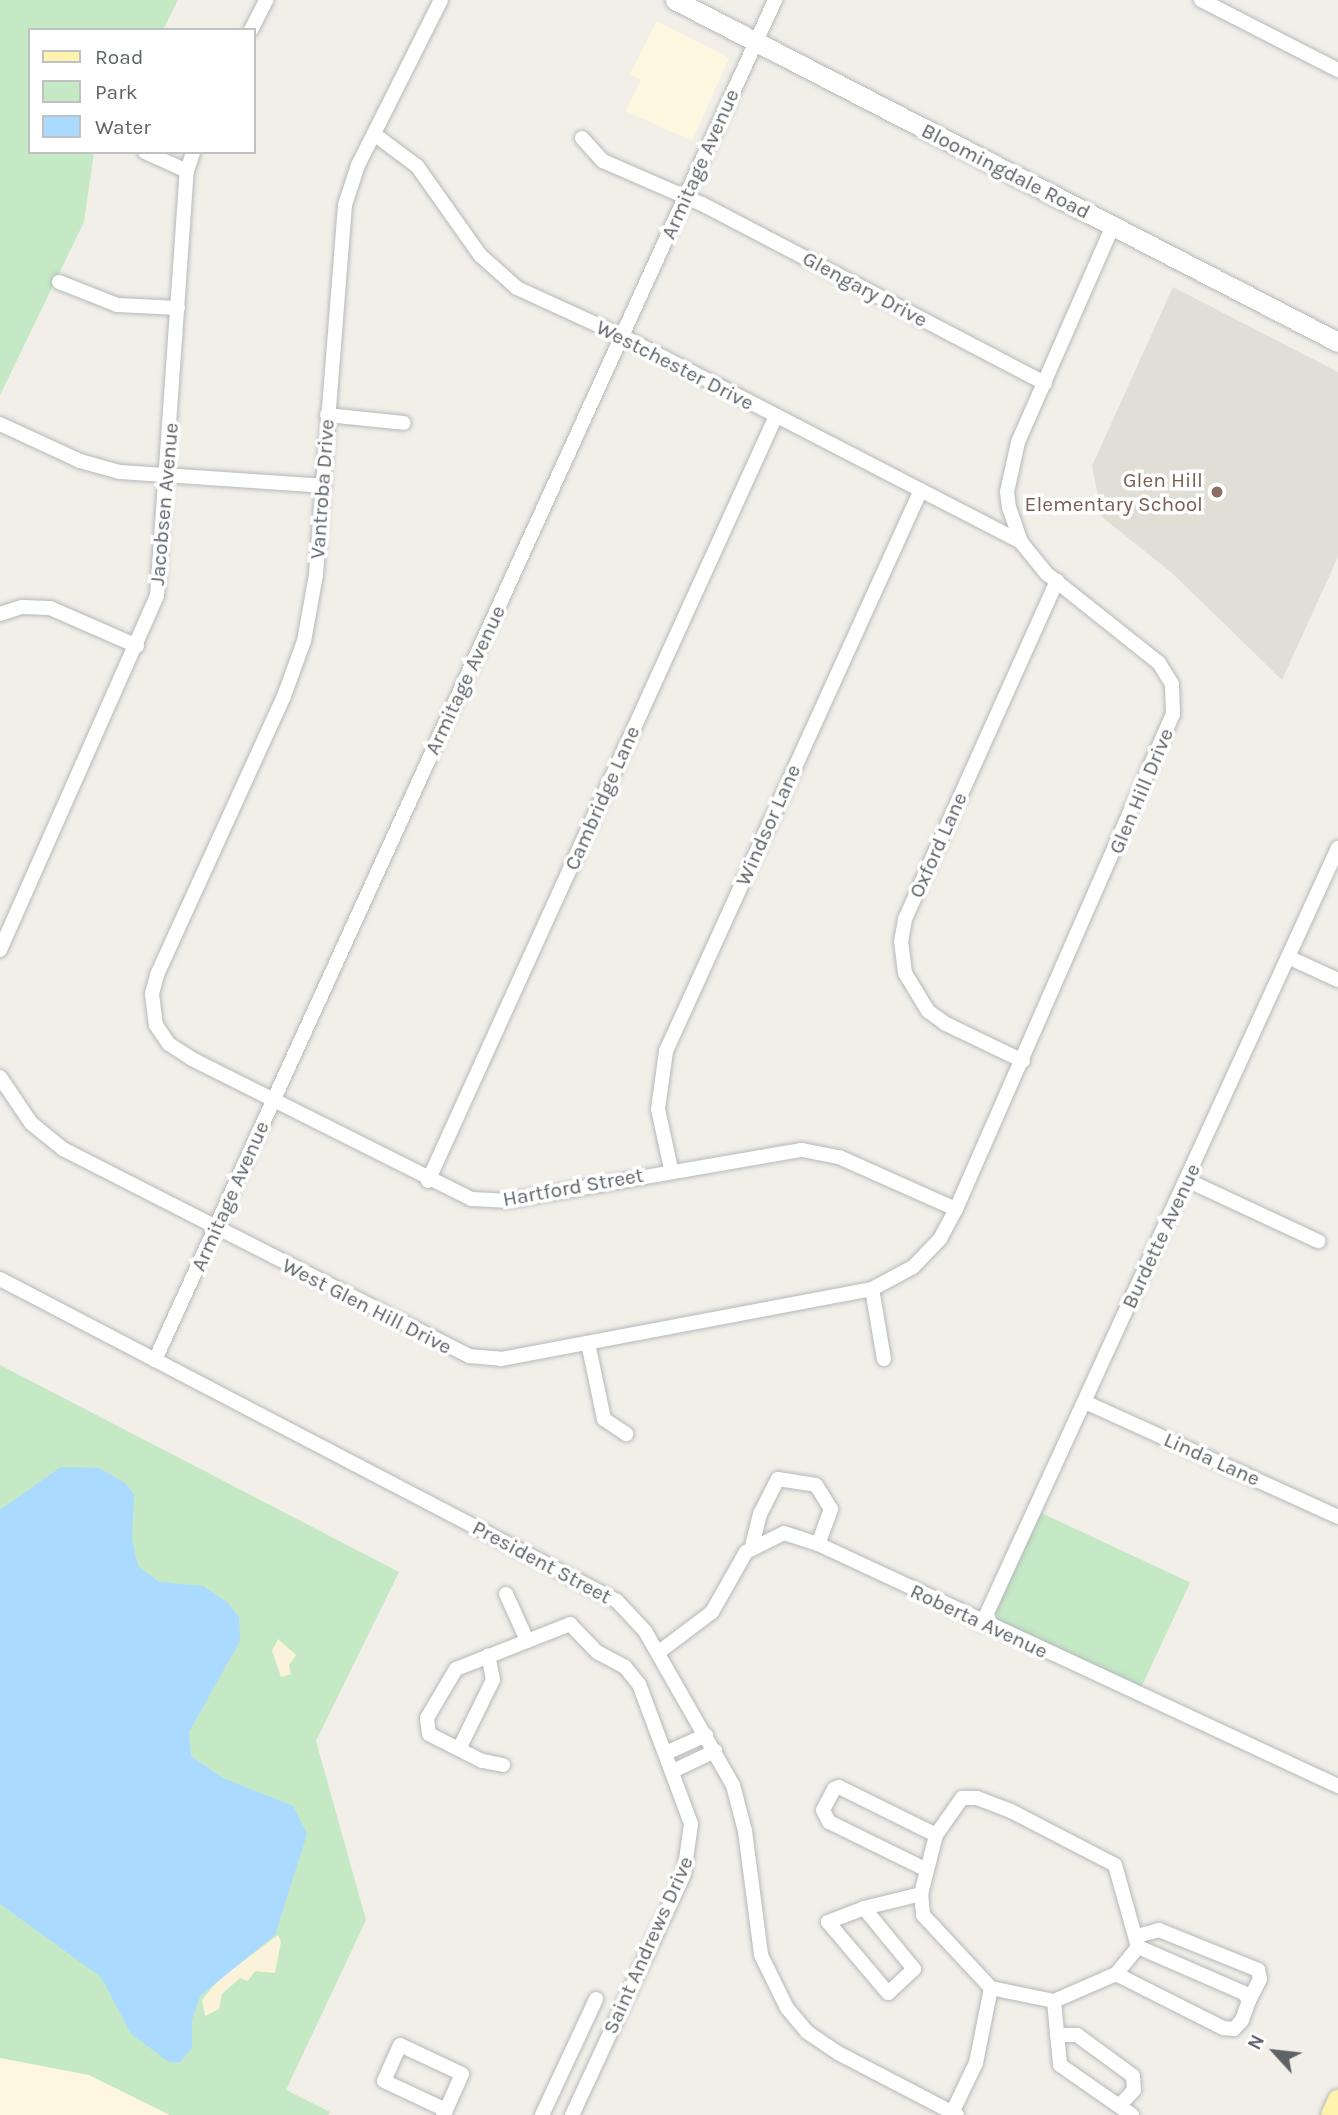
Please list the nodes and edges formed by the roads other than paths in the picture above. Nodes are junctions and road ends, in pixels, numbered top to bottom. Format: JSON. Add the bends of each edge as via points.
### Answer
{"nodes":[{"id":1,"x":267,"y":0,"type":"edge"},
{"id":2,"x":441,"y":0,"type":"edge"},
{"id":3,"x":675,"y":0,"type":"edge"},
{"id":4,"x":775,"y":0,"type":"edge"},
{"id":5,"x":1201,"y":0,"type":"edge"},
{"id":6,"x":252,"y":28,"type":"edge"},
{"id":7,"x":755,"y":41,"type":"junction"},
{"id":8,"x":1338,"y":70,"type":"edge"},
{"id":9,"x":374,"y":134,"type":"junction"},
{"id":10,"x":582,"y":138,"type":"dead end"},
{"id":11,"x":149,"y":154,"type":"edge"},
{"id":12,"x":192,"y":154,"type":"edge"},
{"id":13,"x":187,"y":171,"type":"junction"},
{"id":14,"x":684,"y":197,"type":"junction"},
{"id":15,"x":1113,"y":226,"type":"junction"},
{"id":16,"x":59,"y":282,"type":"dead end"},
{"id":17,"x":178,"y":308,"type":"junction"},
{"id":18,"x":621,"y":337,"type":"junction"},
{"id":19,"x":1338,"y":342,"type":"edge"},
{"id":20,"x":1045,"y":383,"type":"junction"},
{"id":21,"x":327,"y":415,"type":"junction"},
{"id":22,"x":776,"y":416,"type":"junction"},
{"id":23,"x":404,"y":423,"type":"dead end"},
{"id":24,"x":0,"y":424,"type":"edge"},
{"id":25,"x":167,"y":477,"type":"junction"},
{"id":26,"x":323,"y":486,"type":"junction"},
{"id":27,"x":921,"y":490,"type":"junction"},
{"id":28,"x":1021,"y":542,"type":"junction"},
{"id":29,"x":1057,"y":582,"type":"junction"},
{"id":30,"x":0,"y":614,"type":"edge"},
{"id":31,"x":137,"y":646,"type":"junction"},
{"id":32,"x":1338,"y":848,"type":"edge"},
{"id":33,"x":0,"y":950,"type":"edge"},
{"id":34,"x":1289,"y":957,"type":"junction"},
{"id":35,"x":160,"y":969,"type":"joint"},
{"id":36,"x":1338,"y":980,"type":"edge"},
{"id":37,"x":1023,"y":1061,"type":"junction"},
{"id":38,"x":0,"y":1077,"type":"edge"},
{"id":39,"x":272,"y":1101,"type":"junction"},
{"id":40,"x":671,"y":1169,"type":"junction"},
{"id":41,"x":1187,"y":1180,"type":"junction"},
{"id":42,"x":428,"y":1181,"type":"junction"},
{"id":43,"x":956,"y":1209,"type":"junction"},
{"id":44,"x":215,"y":1228,"type":"junction"},
{"id":45,"x":1318,"y":1241,"type":"dead end"},
{"id":46,"x":0,"y":1279,"type":"edge"},
{"id":47,"x":872,"y":1290,"type":"junction"},
{"id":48,"x":589,"y":1343,"type":"junction"},
{"id":49,"x":884,"y":1359,"type":"dead end"},
{"id":50,"x":155,"y":1360,"type":"junction"},
{"id":51,"x":1086,"y":1402,"type":"junction"},
{"id":52,"x":626,"y":1434,"type":"dead end"},
{"id":53,"x":1338,"y":1517,"type":"edge"},
{"id":54,"x":818,"y":1544,"type":"junction"},
{"id":55,"x":752,"y":1546,"type":"junction"},
{"id":56,"x":506,"y":1594,"type":"dead end"},
{"id":57,"x":982,"y":1624,"type":"junction"},
{"id":58,"x":527,"y":1640,"type":"junction"},
{"id":59,"x":659,"y":1652,"type":"junction"},
{"id":60,"x":488,"y":1655,"type":"junction"},
{"id":61,"x":706,"y":1735,"type":"junction"},
{"id":62,"x":459,"y":1749,"type":"junction"},
{"id":63,"x":715,"y":1751,"type":"junction"},
{"id":64,"x":666,"y":1753,"type":"junction"},
{"id":65,"x":503,"y":1765,"type":"dead end"},
{"id":66,"x":673,"y":1771,"type":"junction"},
{"id":67,"x":1338,"y":1786,"type":"edge"},
{"id":68,"x":936,"y":1835,"type":"junction"},
{"id":69,"x":927,"y":1870,"type":"junction"},
{"id":70,"x":921,"y":1894,"type":"junction"},
{"id":71,"x":864,"y":1908,"type":"junction"},
{"id":72,"x":1137,"y":1942,"type":"junction"},
{"id":73,"x":1116,"y":1974,"type":"junction"},
{"id":74,"x":991,"y":1988,"type":"junction"},
{"id":75,"x":596,"y":1999,"type":"dead end"},
{"id":76,"x":1054,"y":2001,"type":"junction"},
{"id":77,"x":1249,"y":2001,"type":"junction"},
{"id":78,"x":1057,"y":2035,"type":"junction"},
{"id":79,"x":1338,"y":2099,"type":"edge"},
{"id":80,"x":1120,"y":2105,"type":"junction"},
{"id":81,"x":445,"y":2113,"type":"edge"},
{"id":82,"x":954,"y":2114,"type":"edge"},
{"id":83,"x":542,"y":2115,"type":"edge"},
{"id":84,"x":572,"y":2115,"type":"edge"},
{"id":85,"x":1132,"y":2115,"type":"edge"},
{"id":86,"x":1331,"y":2115,"type":"edge"}],
"edges":[{"from":1,"to":6,"type":"street"},
{"from":2,"to":9,"type":"street","name":"Vantroba Drive"},
{"from":3,"to":7,"type":"main road","name":"Bloomingdale Road"},
{"from":4,"to":7,"type":"street","name":"Armitage Avenue"},
{"from":5,"to":8,"type":"street"},
{"from":7,"to":14,"type":"street","name":"Armitage Avenue"},
{"from":7,"to":15,"type":"main road","name":"Bloomingdale Road"},
{"from":9,"to":18,"type":"street","name":"Westchester Drive","via":[[417,166],[500,278]]},
{"from":9,"to":21,"type":"street","name":"Vantroba Drive","via":[[345,205]]},
{"from":10,"to":14,"type":"street","name":"Glengary Drive","via":[[603,161]]},
{"from":11,"to":13,"type":"street"},
{"from":12,"to":13,"type":"street","name":"Jacobsen Avenue"},
{"from":13,"to":17,"type":"street","name":"Jacobsen Avenue"},
{"from":14,"to":18,"type":"street","name":"Armitage Avenue"},
{"from":14,"to":20,"type":"street","name":"Glengary Drive"},
{"from":15,"to":19,"type":"main road","name":"Bloomingdale Road"},
{"from":15,"to":20,"type":"street","name":"Glen Hill Drive"},
{"from":16,"to":17,"type":"street","via":[[117,305]]},
{"from":17,"to":25,"type":"street","name":"Jacobsen Avenue"},
{"from":18,"to":22,"type":"street","name":"Westchester Drive"},
{"from":18,"to":39,"type":"street","name":"Armitage Avenue"},
{"from":20,"to":28,"type":"street","name":"Glen Hill Drive","via":[[1018,442],[1007,492]]},
{"from":21,"to":23,"type":"street"},
{"from":21,"to":26,"type":"street","name":"Vantroba Drive"},
{"from":22,"to":27,"type":"street","name":"Westchester Drive"},
{"from":22,"to":42,"type":"street","name":"Cambridge Lane"},
{"from":24,"to":25,"type":"street","via":[[94,466]]},
{"from":25,"to":26,"type":"street"},
{"from":25,"to":31,"type":"street","name":"Jacobsen Avenue","via":[[161,578]]},
{"from":26,"to":35,"type":"street","name":"Vantroba Drive","via":[[313,602],[296,664]]},
{"from":27,"to":28,"type":"street","name":"Westchester Drive"},
{"from":27,"to":40,"type":"street","name":"Windsor Lane","via":[[666,1051],[658,1109]]},
{"from":28,"to":29,"type":"street","name":"Glen Hill Drive"},
{"from":29,"to":37,"type":"street","name":"Glen Hill Drive","via":[[1158,663],[1172,684],[1173,714]]},
{"from":29,"to":37,"type":"street","name":"Oxford Lane","via":[[905,919],[901,942],[905,973],[928,1011]]},
{"from":30,"to":31,"type":"street","via":[[22,607],[50,608]]},
{"from":31,"to":33,"type":"street","name":"Jacobsen Avenue"},
{"from":32,"to":34,"type":"street","name":"Burdette Avenue"},
{"from":34,"to":36,"type":"street"},
{"from":34,"to":41,"type":"street","name":"Burdette Avenue"},
{"from":35,"to":39,"type":"street","name":"Hartford Street","via":[[152,1009],[169,1044]]},
{"from":37,"to":43,"type":"street","name":"Glen Hill Drive"},
{"from":38,"to":44,"type":"street","name":"West Glen Hill Drive","via":[[18,1108],[46,1138]]},
{"from":39,"to":42,"type":"street","name":"Hartford Street"},
{"from":39,"to":44,"type":"street","name":"Armitage Avenue"},
{"from":40,"to":42,"type":"street","name":"Hartford Street","via":[[506,1201],[472,1199]]},
{"from":40,"to":43,"type":"street","name":"Hartford Street","via":[[802,1150],[839,1157]]},
{"from":41,"to":45,"type":"street"},
{"from":41,"to":51,"type":"street","name":"Burdette Avenue"},
{"from":43,"to":47,"type":"street","name":"Glen Hill Drive","via":[[923,1259]]},
{"from":44,"to":48,"type":"street","name":"West Glen Hill Drive","via":[[458,1353],[501,1359]]},
{"from":44,"to":50,"type":"street","name":"Armitage Avenue"},
{"from":46,"to":50,"type":"street","name":"President Street"},
{"from":47,"to":48,"type":"street","name":"West Glen Hill Drive"},
{"from":47,"to":49,"type":"street"},
{"from":48,"to":52,"type":"street","via":[[604,1419]]},
{"from":50,"to":59,"type":"street","name":"President Street","via":[[599,1590],[632,1615]]},
{"from":51,"to":53,"type":"street","name":"Linda Lane"},
{"from":51,"to":57,"type":"street","name":"Burdette Avenue"},
{"from":54,"to":55,"type":"street","name":"Roberta Avenue","via":[[783,1533]]},
{"from":54,"to":55,"type":"street","via":[[831,1508],[817,1485],[778,1479],[760,1514]]},
{"from":54,"to":57,"type":"street","name":"Roberta Avenue"},
{"from":55,"to":59,"type":"street","via":[[712,1612]]},
{"from":56,"to":58,"type":"street"},
{"from":57,"to":67,"type":"street","name":"Roberta Avenue"},
{"from":58,"to":60,"type":"street"},
{"from":58,"to":64,"type":"street","name":"Saint Andrews Drive","via":[[570,1624],[597,1651],[632,1673]]},
{"from":59,"to":61,"type":"street","name":"President Street"},
{"from":60,"to":62,"type":"street","via":[[494,1680]]},
{"from":60,"to":62,"type":"street","via":[[456,1669],[425,1724],[429,1734]]},
{"from":61,"to":63,"type":"street","name":"President Street"},
{"from":61,"to":64,"type":"street"},
{"from":62,"to":65,"type":"street"},
{"from":63,"to":66,"type":"street"},
{"from":63,"to":82,"type":"street","name":"President Street","via":[[740,1810],[761,1955],[787,2008],[807,2032],[838,2053]]},
{"from":64,"to":66,"type":"street","name":"Saint Andrews Drive"},
{"from":66,"to":84,"type":"street","name":"Saint Andrews Drive","via":[[691,1824],[689,1858]]},
{"from":68,"to":69,"type":"street"},
{"from":68,"to":69,"type":"street","via":[[839,1787],[823,1810],[829,1822]]},
{"from":68,"to":72,"type":"street","via":[[962,1798],[977,1798],[1052,1831],[1120,1870]]},
{"from":69,"to":70,"type":"street"},
{"from":70,"to":71,"type":"street"},
{"from":70,"to":74,"type":"street","via":[[923,1915]]},
{"from":71,"to":71,"type":"street","via":[[828,1922],[888,1993],[914,1969]]},
{"from":72,"to":73,"type":"street"},
{"from":72,"to":77,"type":"street","via":[[1244,1993]]},
{"from":72,"to":77,"type":"street","via":[[1159,1930],[1258,1970],[1260,1979]]},
{"from":73,"to":76,"type":"street"},
{"from":73,"to":77,"type":"street","via":[[1223,2028],[1234,2029]]},
{"from":74,"to":76,"type":"street"},
{"from":74,"to":82,"type":"street","via":[[976,2063]]},
{"from":75,"to":83,"type":"street"},
{"from":76,"to":78,"type":"street"},
{"from":78,"to":80,"type":"street","via":[[1060,2065]]},
{"from":78,"to":80,"type":"street","via":[[1077,2035],[1133,2076],[1134,2090]]},
{"from":79,"to":86,"type":"main road"},
{"from":80,"to":85,"type":"street"},
{"from":81,"to":81,"type":"street","via":[[384,2081],[400,2045],[462,2074]]}]}
